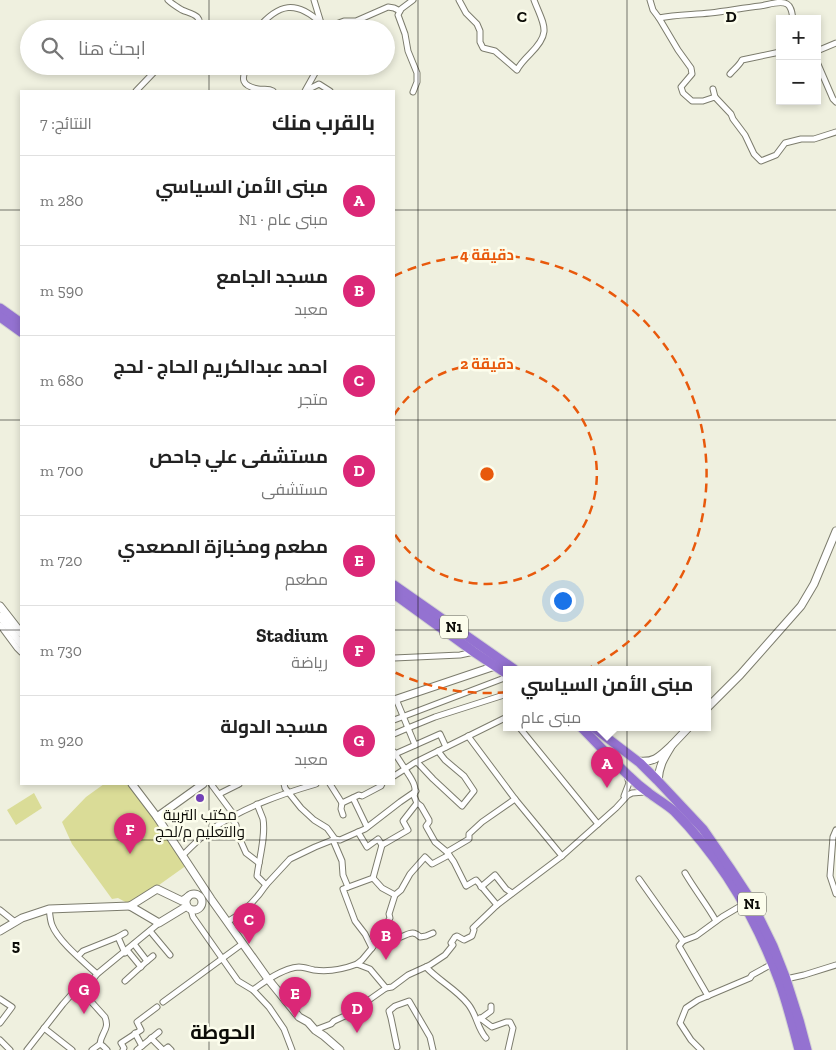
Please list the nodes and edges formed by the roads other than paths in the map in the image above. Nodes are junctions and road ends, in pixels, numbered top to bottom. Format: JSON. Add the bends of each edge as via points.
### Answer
{"nodes":[{"id":1,"x":168,"y":0,"type":"edge"},
{"id":2,"x":314,"y":0,"type":"edge"},
{"id":3,"x":413,"y":0,"type":"edge"},
{"id":4,"x":458,"y":0,"type":"edge"},
{"id":5,"x":534,"y":0,"type":"edge"},
{"id":6,"x":650,"y":0,"type":"edge"},
{"id":7,"x":400,"y":11,"type":"junction"},
{"id":8,"x":792,"y":15,"type":"edge"},
{"id":9,"x":659,"y":18,"type":"junction"},
{"id":10,"x":199,"y":20,"type":"edge"},
{"id":11,"x":266,"y":20,"type":"edge"},
{"id":12,"x":318,"y":20,"type":"edge"},
{"id":13,"x":320,"y":20,"type":"edge"},
{"id":14,"x":358,"y":20,"type":"edge"},
{"id":15,"x":836,"y":43,"type":"edge"},
{"id":16,"x":821,"y":49,"type":"edge"},
{"id":17,"x":776,"y":53,"type":"edge"},
{"id":18,"x":821,"y":72,"type":"edge"},
{"id":19,"x":730,"y":74,"type":"dead end"},
{"id":20,"x":151,"y":75,"type":"edge"},
{"id":21,"x":244,"y":75,"type":"edge"},
{"id":22,"x":314,"y":75,"type":"edge"},
{"id":23,"x":713,"y":89,"type":"dead end"},
{"id":24,"x":137,"y":90,"type":"edge"},
{"id":25,"x":271,"y":90,"type":"edge"},
{"id":26,"x":307,"y":90,"type":"edge"},
{"id":27,"x":308,"y":90,"type":"edge"},
{"id":28,"x":328,"y":90,"type":"edge"},
{"id":29,"x":413,"y":92,"type":"dead end"},
{"id":30,"x":715,"y":97,"type":"junction"},
{"id":31,"x":836,"y":102,"type":"edge"},
{"id":32,"x":836,"y":132,"type":"edge"},
{"id":33,"x":0,"y":308,"type":"edge"},
{"id":34,"x":0,"y":316,"type":"edge"},
{"id":35,"x":20,"y":322,"type":"edge"},
{"id":36,"x":20,"y":331,"type":"edge"},
{"id":37,"x":836,"y":531,"type":"edge"},
{"id":38,"x":395,"y":587,"type":"edge"},
{"id":39,"x":395,"y":595,"type":"edge"},
{"id":40,"x":0,"y":606,"type":"edge"},
{"id":41,"x":0,"y":616,"type":"edge"},
{"id":42,"x":0,"y":625,"type":"edge"},
{"id":43,"x":20,"y":632,"type":"edge"},
{"id":44,"x":20,"y":643,"type":"edge"},
{"id":45,"x":20,"y":651,"type":"edge"},
{"id":46,"x":474,"y":652,"type":"junction"},
{"id":47,"x":395,"y":658,"type":"edge"},
{"id":48,"x":494,"y":666,"type":"junction"},
{"id":49,"x":510,"y":666,"type":"edge"},
{"id":50,"x":503,"y":673,"type":"edge"},
{"id":51,"x":503,"y":678,"type":"edge"},
{"id":52,"x":503,"y":695,"type":"edge"},
{"id":53,"x":395,"y":700,"type":"edge"},
{"id":54,"x":711,"y":704,"type":"edge"},
{"id":55,"x":403,"y":716,"type":"junction"},
{"id":56,"x":503,"y":719,"type":"edge"},
{"id":57,"x":395,"y":720,"type":"edge"},
{"id":58,"x":408,"y":728,"type":"junction"},
{"id":59,"x":522,"y":731,"type":"edge"},
{"id":60,"x":585,"y":731,"type":"edge"},
{"id":61,"x":598,"y":731,"type":"edge"},
{"id":62,"x":685,"y":731,"type":"edge"},
{"id":63,"x":395,"y":734,"type":"edge"},
{"id":64,"x":468,"y":736,"type":"junction"},
{"id":65,"x":415,"y":745,"type":"junction"},
{"id":66,"x":672,"y":745,"type":"junction"},
{"id":67,"x":446,"y":747,"type":"junction"},
{"id":68,"x":438,"y":751,"type":"junction"},
{"id":69,"x":395,"y":752,"type":"edge"},
{"id":70,"x":395,"y":754,"type":"edge"},
{"id":71,"x":638,"y":761,"type":"junction"},
{"id":72,"x":417,"y":762,"type":"junction"},
{"id":73,"x":405,"y":769,"type":"junction"},
{"id":74,"x":626,"y":773,"type":"junction"},
{"id":75,"x":395,"y":775,"type":"edge"},
{"id":76,"x":658,"y":781,"type":"junction"},
{"id":77,"x":133,"y":785,"type":"edge"},
{"id":78,"x":202,"y":785,"type":"edge"},
{"id":79,"x":212,"y":785,"type":"edge"},
{"id":80,"x":237,"y":785,"type":"edge"},
{"id":81,"x":284,"y":785,"type":"edge"},
{"id":82,"x":312,"y":785,"type":"edge"},
{"id":83,"x":331,"y":785,"type":"edge"},
{"id":84,"x":382,"y":785,"type":"edge"},
{"id":85,"x":416,"y":791,"type":"junction"},
{"id":86,"x":288,"y":792,"type":"junction"},
{"id":87,"x":648,"y":792,"type":"junction"},
{"id":88,"x":218,"y":794,"type":"junction"},
{"id":89,"x":353,"y":798,"type":"junction"},
{"id":90,"x":515,"y":799,"type":"junction"},
{"id":91,"x":342,"y":803,"type":"junction"},
{"id":92,"x":417,"y":803,"type":"junction"},
{"id":93,"x":257,"y":804,"type":"junction"},
{"id":94,"x":616,"y":808,"type":"junction"},
{"id":95,"x":343,"y":815,"type":"dead end"},
{"id":96,"x":157,"y":816,"type":"junction"},
{"id":97,"x":233,"y":816,"type":"junction"},
{"id":98,"x":598,"y":824,"type":"junction"},
{"id":99,"x":367,"y":827,"type":"junction"},
{"id":100,"x":836,"y":830,"type":"edge"},
{"id":101,"x":358,"y":832,"type":"junction"},
{"id":102,"x":334,"y":840,"type":"junction"},
{"id":103,"x":382,"y":845,"type":"junction"},
{"id":104,"x":183,"y":854,"type":"junction"},
{"id":105,"x":448,"y":854,"type":"junction"},
{"id":106,"x":562,"y":856,"type":"junction"},
{"id":107,"x":259,"y":862,"type":"junction"},
{"id":108,"x":685,"y":873,"type":"dead end"},
{"id":109,"x":373,"y":878,"type":"junction"},
{"id":110,"x":639,"y":879,"type":"dead end"},
{"id":111,"x":266,"y":885,"type":"junction"},
{"id":112,"x":203,"y":886,"type":"junction"},
{"id":113,"x":348,"y":887,"type":"junction"},
{"id":114,"x":481,"y":887,"type":"junction"},
{"id":115,"x":512,"y":893,"type":"junction"},
{"id":116,"x":836,"y":894,"type":"edge"},
{"id":117,"x":395,"y":895,"type":"junction"},
{"id":118,"x":189,"y":896,"type":"junction"},
{"id":119,"x":211,"y":899,"type":"junction"},
{"id":120,"x":744,"y":904,"type":"junction"},
{"id":121,"x":497,"y":905,"type":"junction"},
{"id":122,"x":130,"y":906,"type":"junction"},
{"id":123,"x":189,"y":908,"type":"junction"},
{"id":124,"x":200,"y":908,"type":"junction"},
{"id":125,"x":49,"y":909,"type":"junction"},
{"id":126,"x":0,"y":910,"type":"edge"},
{"id":127,"x":716,"y":921,"type":"junction"},
{"id":128,"x":15,"y":922,"type":"junction"},
{"id":129,"x":227,"y":922,"type":"junction"},
{"id":130,"x":159,"y":923,"type":"junction"},
{"id":131,"x":150,"y":931,"type":"junction"},
{"id":132,"x":0,"y":932,"type":"edge"},
{"id":133,"x":125,"y":932,"type":"dead end"},
{"id":134,"x":433,"y":933,"type":"dead end"},
{"id":135,"x":389,"y":935,"type":"junction"},
{"id":136,"x":118,"y":937,"type":"junction"},
{"id":137,"x":683,"y":941,"type":"junction"},
{"id":138,"x":134,"y":944,"type":"junction"},
{"id":139,"x":242,"y":944,"type":"junction"},
{"id":140,"x":372,"y":948,"type":"junction"},
{"id":141,"x":126,"y":952,"type":"junction"},
{"id":142,"x":170,"y":955,"type":"dead end"},
{"id":143,"x":78,"y":956,"type":"junction"},
{"id":144,"x":153,"y":956,"type":"dead end"},
{"id":145,"x":222,"y":958,"type":"junction"},
{"id":146,"x":148,"y":961,"type":"junction"},
{"id":147,"x":357,"y":964,"type":"junction"},
{"id":148,"x":772,"y":964,"type":"junction"},
{"id":149,"x":836,"y":965,"type":"edge"},
{"id":150,"x":140,"y":967,"type":"junction"},
{"id":151,"x":426,"y":967,"type":"junction"},
{"id":152,"x":97,"y":974,"type":"junction"},
{"id":153,"x":786,"y":979,"type":"junction"},
{"id":154,"x":268,"y":980,"type":"junction"},
{"id":155,"x":126,"y":981,"type":"dead end"},
{"id":156,"x":78,"y":987,"type":"junction"},
{"id":157,"x":386,"y":988,"type":"junction"},
{"id":158,"x":253,"y":990,"type":"junction"},
{"id":159,"x":708,"y":996,"type":"junction"},
{"id":160,"x":0,"y":999,"type":"edge"},
{"id":161,"x":163,"y":1002,"type":"dead end"},
{"id":162,"x":490,"y":1006,"type":"dead end"},
{"id":163,"x":158,"y":1007,"type":"dead end"},
{"id":164,"x":479,"y":1019,"type":"junction"},
{"id":165,"x":0,"y":1023,"type":"edge"},
{"id":166,"x":44,"y":1028,"type":"junction"},
{"id":167,"x":315,"y":1030,"type":"junction"},
{"id":168,"x":159,"y":1032,"type":"dead end"},
{"id":169,"x":135,"y":1033,"type":"junction"},
{"id":170,"x":151,"y":1038,"type":"junction"},
{"id":171,"x":486,"y":1038,"type":"dead end"},
{"id":172,"x":0,"y":1040,"type":"edge"},
{"id":173,"x":100,"y":1044,"type":"junction"},
{"id":174,"x":142,"y":1046,"type":"junction"},
{"id":175,"x":397,"y":1047,"type":"dead end"},
{"id":176,"x":10,"y":1050,"type":"edge"},
{"id":177,"x":28,"y":1050,"type":"edge"},
{"id":178,"x":72,"y":1050,"type":"edge"},
{"id":179,"x":92,"y":1050,"type":"edge"},
{"id":180,"x":107,"y":1050,"type":"edge"},
{"id":181,"x":123,"y":1050,"type":"edge"},
{"id":182,"x":137,"y":1050,"type":"edge"},
{"id":183,"x":163,"y":1050,"type":"edge"},
{"id":184,"x":171,"y":1050,"type":"edge"},
{"id":185,"x":292,"y":1050,"type":"edge"},
{"id":186,"x":340,"y":1050,"type":"edge"},
{"id":187,"x":434,"y":1050,"type":"edge"},
{"id":188,"x":508,"y":1050,"type":"edge"},
{"id":189,"x":701,"y":1050,"type":"edge"},
{"id":190,"x":799,"y":1050,"type":"edge"},
{"id":191,"x":807,"y":1050,"type":"edge"}],
"edges":[{"from":1,"to":10,"type":"street"},
{"from":2,"to":13,"type":"street"},
{"from":3,"to":7,"type":"street"},
{"from":4,"to":5,"type":"street","via":[[477,24],[483,48],[494,51],[517,70],[544,35]]},
{"from":6,"to":9,"type":"street"},
{"from":7,"to":14,"type":"street","via":[[388,7]]},
{"from":7,"to":29,"type":"street","via":[[398,15],[417,73]]},
{"from":8,"to":9,"type":"street","via":[[787,4],[781,3]]},
{"from":9,"to":30,"type":"street","via":[[691,68],[692,74],[681,87],[683,92],[692,101]]},
{"from":11,"to":12,"type":"street","via":[[277,10],[293,7],[303,9]]},
{"from":15,"to":16,"type":"street"},
{"from":17,"to":19,"type":"street","via":[[742,60]]},
{"from":18,"to":31,"type":"street"},
{"from":20,"to":24,"type":"street"},
{"from":21,"to":25,"type":"street","via":[[244,83],[249,87]]},
{"from":22,"to":26,"type":"street"},
{"from":23,"to":30,"type":"street"},
{"from":27,"to":28,"type":"street","via":[[319,84]]},
{"from":30,"to":32,"type":"street","via":[[731,114],[761,161],[776,154],[785,143]]},
{"from":33,"to":35,"type":"highway"},
{"from":34,"to":36,"type":"highway"},
{"from":37,"to":54,"type":"street","via":[[801,606]]},
{"from":38,"to":49,"type":"highway","number":"N1"},
{"from":39,"to":46,"type":"highway","name":"N1","number":"N1"},
{"from":40,"to":43,"type":"street"},
{"from":41,"to":44,"type":"street"},
{"from":42,"to":45,"type":"street"},
{"from":46,"to":47,"type":"street"},
{"from":46,"to":48,"type":"highway","name":"N1","number":"N1"},
{"from":48,"to":50,"type":"highway","name":"N1","number":"N1"},
{"from":48,"to":53,"type":"street"},
{"from":51,"to":55,"type":"street"},
{"from":52,"to":58,"type":"street"},
{"from":53,"to":55,"type":"street"},
{"from":55,"to":57,"type":"street"},
{"from":55,"to":58,"type":"street"},
{"from":56,"to":64,"type":"street"},
{"from":58,"to":63,"type":"street"},
{"from":58,"to":65,"type":"street"},
{"from":59,"to":98,"type":"street"},
{"from":60,"to":74,"type":"highway"},
{"from":61,"to":71,"type":"highway","number":"N1"},
{"from":62,"to":66,"type":"street"},
{"from":64,"to":67,"type":"street"},
{"from":64,"to":90,"type":"street"},
{"from":65,"to":67,"type":"street","via":[[440,734]]},
{"from":65,"to":69,"type":"street"},
{"from":66,"to":71,"type":"street","via":[[656,759]]},
{"from":66,"to":76,"type":"street","via":[[661,763]]},
{"from":67,"to":68,"type":"street"},
{"from":68,"to":72,"type":"street"},
{"from":68,"to":72,"type":"street","via":[[464,776],[474,791],[462,806]]},
{"from":70,"to":73,"type":"street"},
{"from":71,"to":74,"type":"highway","via":[[628,762]]},
{"from":71,"to":76,"type":"highway","number":"N1"},
{"from":72,"to":73,"type":"street"},
{"from":73,"to":75,"type":"street"},
{"from":73,"to":85,"type":"street"},
{"from":74,"to":87,"type":"highway","name":"N1"},
{"from":74,"to":94,"type":"street","via":[[628,787]]},
{"from":76,"to":87,"type":"highway","via":[[661,787],[658,792]]},
{"from":76,"to":153,"type":"highway","number":"N1","via":[[703,829],[749,897]]},
{"from":77,"to":96,"type":"street"},
{"from":78,"to":96,"type":"street"},
{"from":79,"to":88,"type":"street"},
{"from":80,"to":88,"type":"street"},
{"from":81,"to":86,"type":"street"},
{"from":82,"to":86,"type":"street"},
{"from":83,"to":91,"type":"street"},
{"from":84,"to":89,"type":"street"},
{"from":85,"to":92,"type":"street"},
{"from":85,"to":99,"type":"street"},
{"from":86,"to":93,"type":"street"},
{"from":86,"to":102,"type":"street","via":[[301,808],[327,828]]},
{"from":87,"to":94,"type":"street","via":[[628,795]]},
{"from":87,"to":120,"type":"highway","name":"N1","number":"N1","via":[[673,811],[710,852]]},
{"from":88,"to":97,"type":"street"},
{"from":89,"to":91,"type":"street"},
{"from":89,"to":99,"type":"street"},
{"from":90,"to":105,"type":"street","via":[[476,827],[469,834],[469,839]]},
{"from":90,"to":106,"type":"street"},
{"from":91,"to":95,"type":"street"},
{"from":92,"to":103,"type":"street","via":[[403,821],[408,830]]},
{"from":92,"to":105,"type":"street","via":[[429,820],[426,826],[431,836]]},
{"from":93,"to":97,"type":"street"},
{"from":93,"to":107,"type":"street","via":[[264,838]]},
{"from":94,"to":98,"type":"street"},
{"from":96,"to":104,"type":"street"},
{"from":97,"to":104,"type":"street"},
{"from":97,"to":107,"type":"street","via":[[246,853]]},
{"from":98,"to":106,"type":"street"},
{"from":99,"to":101,"type":"street"},
{"from":100,"to":116,"type":"street","via":[[830,876]]},
{"from":101,"to":102,"type":"street"},
{"from":101,"to":103,"type":"street","via":[[367,847],[378,839]]},
{"from":102,"to":111,"type":"street","via":[[290,859]]},
{"from":102,"to":113,"type":"street"},
{"from":103,"to":109,"type":"street"},
{"from":104,"to":112,"type":"street"},
{"from":105,"to":114,"type":"street","via":[[466,886],[476,880]]},
{"from":105,"to":117,"type":"street","via":[[432,864],[425,858]]},
{"from":106,"to":115,"type":"street"},
{"from":107,"to":111,"type":"street","via":[[257,876]]},
{"from":108,"to":127,"type":"street"},
{"from":109,"to":113,"type":"street"},
{"from":109,"to":117,"type":"street"},
{"from":110,"to":137,"type":"street"},
{"from":111,"to":129,"type":"street","via":[[248,906]]},
{"from":112,"to":118,"type":"street"},
{"from":112,"to":119,"type":"street"},
{"from":113,"to":140,"type":"street","via":[[342,889],[354,921]]},
{"from":114,"to":115,"type":"street","via":[[496,874]]},
{"from":114,"to":121,"type":"street"},
{"from":115,"to":121,"type":"street"},
{"from":117,"to":135,"type":"street","via":[[385,926]]},
{"from":118,"to":122,"type":"street","via":[[182,902],[157,889]]},
{"from":118,"to":123,"type":"street","via":[[186,900]]},
{"from":118,"to":124,"type":"street","via":[[197,895],[201,899]]},
{"from":119,"to":124,"type":"street"},
{"from":119,"to":129,"type":"street"},
{"from":120,"to":127,"type":"street"},
{"from":120,"to":148,"type":"highway","name":"N1","number":"N1"},
{"from":121,"to":151,"type":"street","via":[[472,928],[472,936],[464,940],[455,937],[445,955]]},
{"from":122,"to":125,"type":"street"},
{"from":122,"to":130,"type":"street"},
{"from":123,"to":124,"type":"street"},
{"from":123,"to":130,"type":"street"},
{"from":123,"to":145,"type":"street"},
{"from":125,"to":128,"type":"street"},
{"from":125,"to":143,"type":"street","via":[[52,925]]},
{"from":126,"to":128,"type":"street"},
{"from":127,"to":137,"type":"street"},
{"from":128,"to":132,"type":"street"},
{"from":129,"to":139,"type":"street"},
{"from":130,"to":131,"type":"street"},
{"from":131,"to":138,"type":"street"},
{"from":131,"to":142,"type":"street"},
{"from":133,"to":136,"type":"street"},
{"from":134,"to":135,"type":"street","via":[[420,937],[409,933],[399,937]]},
{"from":135,"to":140,"type":"street","via":[[376,941]]},
{"from":136,"to":141,"type":"street"},
{"from":136,"to":143,"type":"street"},
{"from":137,"to":159,"type":"street","via":[[679,946]]},
{"from":138,"to":141,"type":"street"},
{"from":138,"to":146,"type":"street"},
{"from":139,"to":145,"type":"street"},
{"from":139,"to":154,"type":"street"},
{"from":140,"to":147,"type":"street"},
{"from":141,"to":150,"type":"street"},
{"from":141,"to":152,"type":"street"},
{"from":143,"to":152,"type":"street"},
{"from":144,"to":146,"type":"street"},
{"from":145,"to":158,"type":"street","via":[[238,981]]},
{"from":145,"to":161,"type":"street"},
{"from":146,"to":150,"type":"street"},
{"from":147,"to":154,"type":"street","via":[[330,970],[298,967]]},
{"from":147,"to":157,"type":"street","via":[[370,969]]},
{"from":148,"to":159,"type":"street","via":[[750,978]]},
{"from":148,"to":190,"type":"highway","name":"N1","number":"N1"},
{"from":149,"to":153,"type":"street"},
{"from":150,"to":155,"type":"street"},
{"from":151,"to":157,"type":"street"},
{"from":151,"to":164,"type":"street","via":[[449,985]]},
{"from":152,"to":156,"type":"street"},
{"from":153,"to":191,"type":"highway","number":"N1"},
{"from":154,"to":158,"type":"street"},
{"from":154,"to":167,"type":"street","via":[[296,1014]]},
{"from":156,"to":166,"type":"street"},
{"from":156,"to":173,"type":"street","via":[[107,1022]]},
{"from":157,"to":167,"type":"street","via":[[349,1014]]},
{"from":158,"to":185,"type":"street","via":[[270,1007]]},
{"from":159,"to":189,"type":"street","via":[[686,1008],[680,1023]]},
{"from":160,"to":165,"type":"street","via":[[12,1007]]},
{"from":162,"to":164,"type":"street","via":[[491,1012]]},
{"from":163,"to":169,"type":"street","via":[[137,1022],[141,1030]]},
{"from":164,"to":171,"type":"street"},
{"from":164,"to":188,"type":"street","via":[[492,1027],[510,1022],[513,1028]]},
{"from":166,"to":177,"type":"street"},
{"from":166,"to":178,"type":"street"},
{"from":167,"to":186,"type":"street"},
{"from":168,"to":170,"type":"street"},
{"from":169,"to":174,"type":"street"},
{"from":169,"to":181,"type":"street","via":[[121,1043]]},
{"from":170,"to":174,"type":"street"},
{"from":170,"to":183,"type":"street"},
{"from":172,"to":176,"type":"street"},
{"from":173,"to":179,"type":"street"},
{"from":173,"to":180,"type":"street"},
{"from":174,"to":182,"type":"street"},
{"from":175,"to":187,"type":"street","via":[[389,1010],[409,1001]]},
{"from":183,"to":184,"type":"street","via":[[168,1047]]}]}
